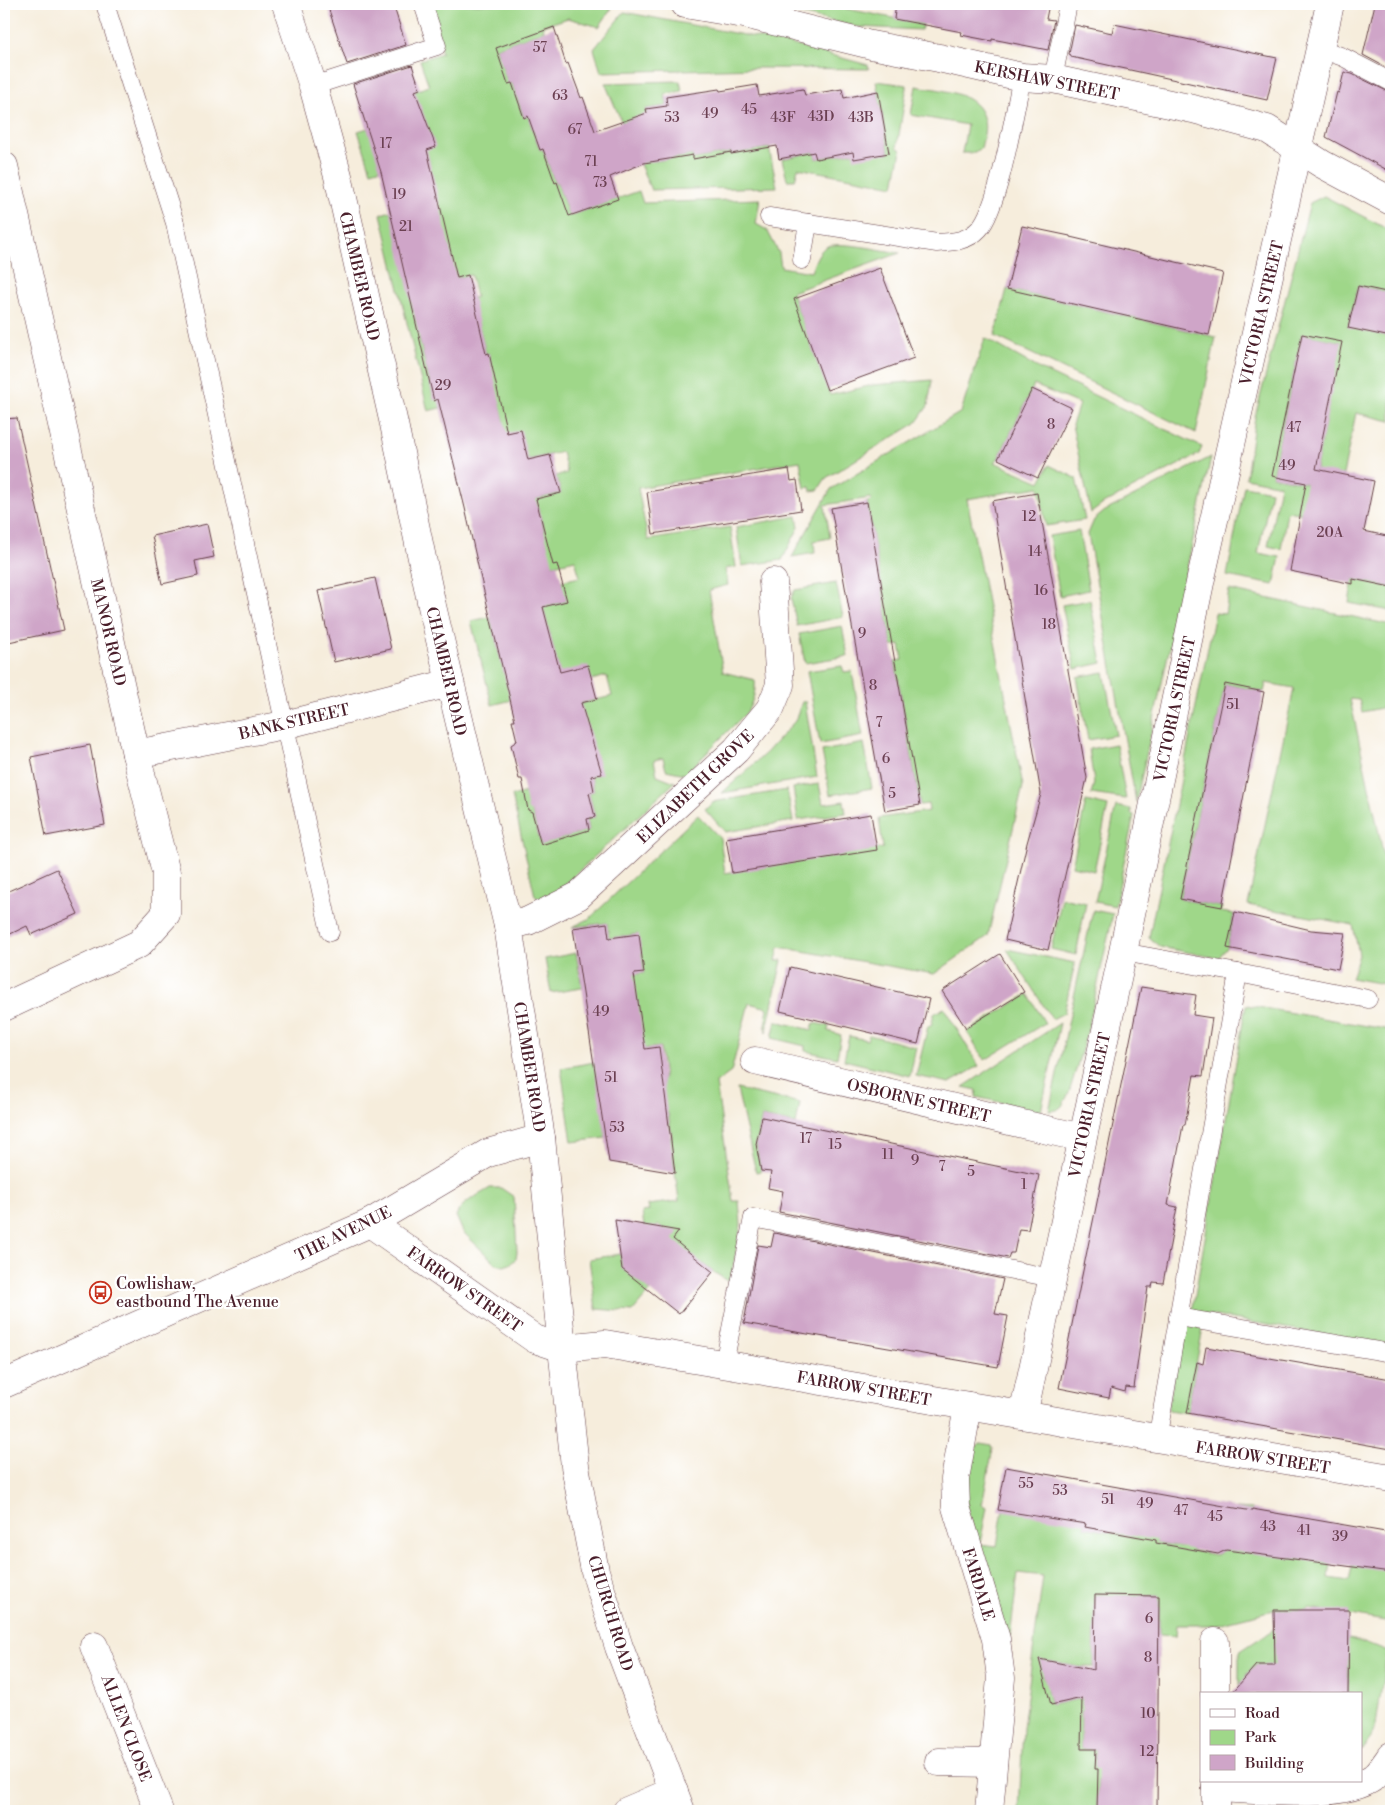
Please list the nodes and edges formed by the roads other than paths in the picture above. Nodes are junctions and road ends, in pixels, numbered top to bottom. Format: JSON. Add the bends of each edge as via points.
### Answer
{"nodes":[{"id":1,"x":105,"y":4,"type":"edge"},
{"id":2,"x":286,"y":4,"type":"edge"},
{"id":3,"x":423,"y":4,"type":"edge"},
{"id":4,"x":685,"y":4,"type":"edge"},
{"id":5,"x":1068,"y":4,"type":"edge"},
{"id":6,"x":1330,"y":4,"type":"edge"},
{"id":7,"x":1321,"y":49,"type":"junction"},
{"id":8,"x":1022,"y":77,"type":"junction"},
{"id":9,"x":1053,"y":79,"type":"junction"},
{"id":10,"x":1391,"y":82,"type":"edge"},
{"id":11,"x":313,"y":86,"type":"junction"},
{"id":12,"x":1298,"y":148,"type":"junction"},
{"id":13,"x":4,"y":166,"type":"edge"},
{"id":14,"x":1391,"y":201,"type":"edge"},
{"id":15,"x":769,"y":217,"type":"dead end"},
{"id":16,"x":808,"y":223,"type":"junction"},
{"id":17,"x":802,"y":260,"type":"dead end"},
{"id":18,"x":773,"y":582,"type":"dead end"},
{"id":19,"x":450,"y":683,"type":"junction"},
{"id":20,"x":284,"y":725,"type":"junction"},
{"id":21,"x":136,"y":754,"type":"junction"},
{"id":22,"x":508,"y":926,"type":"junction"},
{"id":23,"x":330,"y":932,"type":"dead end"},
{"id":24,"x":1123,"y":952,"type":"junction"},
{"id":25,"x":1238,"y":972,"type":"junction"},
{"id":26,"x":1368,"y":999,"type":"dead end"},
{"id":27,"x":4,"y":1007,"type":"edge"},
{"id":28,"x":756,"y":1062,"type":"dead end"},
{"id":29,"x":541,"y":1138,"type":"junction"},
{"id":30,"x":1082,"y":1138,"type":"junction"},
{"id":31,"x":370,"y":1223,"type":"junction"},
{"id":32,"x":1052,"y":1278,"type":"junction"},
{"id":33,"x":1178,"y":1318,"type":"junction"},
{"id":34,"x":562,"y":1348,"type":"junction"},
{"id":35,"x":1391,"y":1353,"type":"edge"},
{"id":36,"x":724,"y":1364,"type":"junction"},
{"id":37,"x":4,"y":1384,"type":"edge"},
{"id":38,"x":968,"y":1406,"type":"junction"},
{"id":39,"x":1023,"y":1415,"type":"junction"},
{"id":40,"x":1157,"y":1440,"type":"junction"},
{"id":41,"x":1391,"y":1478,"type":"edge"},
{"id":42,"x":1215,"y":1642,"type":"dead end"},
{"id":43,"x":94,"y":1646,"type":"dead end"},
{"id":44,"x":1215,"y":1692,"type":"edge"},
{"id":45,"x":1391,"y":1756,"type":"edge"},
{"id":46,"x":939,"y":1762,"type":"dead end"},
{"id":47,"x":993,"y":1763,"type":"junction"},
{"id":48,"x":1216,"y":1794,"type":"edge"},
{"id":49,"x":678,"y":1801,"type":"edge"},
{"id":50,"x":159,"y":1811,"type":"edge"},
{"id":51,"x":627,"y":1811,"type":"edge"},
{"id":52,"x":989,"y":1811,"type":"edge"}],
"edges":[{"from":1,"to":20,"type":"lane","via":[[175,223]]},
{"from":2,"to":11,"type":"street","name":"CHAMBER ROAD"},
{"from":3,"to":11,"type":"lane","via":[[437,46]]},
{"from":4,"to":8,"type":"street","name":"KERSHAW STREET","via":[[744,14]]},
{"from":5,"to":9,"type":"lane"},
{"from":6,"to":7,"type":"street","name":"VICTORIA STREET"},
{"from":7,"to":10,"type":"lane"},
{"from":7,"to":12,"type":"street","name":"VICTORIA STREET"},
{"from":8,"to":9,"type":"street","name":"KERSHAW STREET"},
{"from":8,"to":16,"type":"lane","via":[[988,218],[969,237],[937,243]]},
{"from":9,"to":12,"type":"street","name":"KERSHAW STREET","via":[[1193,109],[1267,129]]},
{"from":11,"to":19,"type":"street","name":"CHAMBER ROAD","via":[[338,176]]},
{"from":12,"to":14,"type":"street","name":"KERSHAW STREET"},
{"from":12,"to":24,"type":"street","name":"VICTORIA STREET","via":[[1201,578]]},
{"from":13,"to":21,"type":"street","name":"MANOR ROAD"},
{"from":15,"to":16,"type":"lane"},
{"from":16,"to":17,"type":"lane"},
{"from":18,"to":22,"type":"street","name":"ELIZABETH GROVE","via":[[780,685],[770,709],[736,750],[578,896],[528,921]]},
{"from":19,"to":20,"type":"street","name":"BANK STREET"},
{"from":19,"to":22,"type":"street","name":"CHAMBER ROAD"},
{"from":20,"to":21,"type":"street","name":"BANK STREET"},
{"from":20,"to":23,"type":"lane"},
{"from":21,"to":27,"type":"street","name":"MANOR ROAD","via":[[166,873],[166,914],[139,944]]},
{"from":22,"to":29,"type":"street","name":"CHAMBER ROAD"},
{"from":24,"to":25,"type":"lane"},
{"from":24,"to":30,"type":"street","name":"VICTORIA STREET"},
{"from":25,"to":26,"type":"lane"},
{"from":25,"to":33,"type":"lane"},
{"from":28,"to":30,"type":"street","name":"OSBORNE STREET"},
{"from":29,"to":31,"type":"street","name":"THE AVENUE","via":[[488,1153]]},
{"from":29,"to":34,"type":"street","name":"CHAMBER ROAD"},
{"from":30,"to":32,"type":"street","name":"VICTORIA STREET"},
{"from":31,"to":34,"type":"street","name":"FARROW STREET","via":[[535,1338]]},
{"from":31,"to":37,"type":"street","name":"THE AVENUE"},
{"from":32,"to":36,"type":"lane","via":[[753,1218]]},
{"from":32,"to":39,"type":"street","name":"VICTORIA STREET"},
{"from":33,"to":35,"type":"lane"},
{"from":33,"to":40,"type":"lane"},
{"from":34,"to":36,"type":"street","name":"FARROW STREET","via":[[605,1344]]},
{"from":34,"to":49,"type":"street","name":"CHURCH ROAD","via":[[575,1466],[595,1571],[619,1647]]},
{"from":36,"to":38,"type":"street","name":"FARROW STREET"},
{"from":38,"to":39,"type":"street","name":"FARROW STREET"},
{"from":38,"to":47,"type":"street","name":"FARDALE","via":[[955,1479],[956,1507],[996,1639],[1001,1678]]},
{"from":39,"to":40,"type":"street","name":"FARROW STREET"},
{"from":40,"to":41,"type":"street","name":"FARROW STREET"},
{"from":42,"to":44,"type":"street"},
{"from":43,"to":50,"type":"street","name":"ALLEN CLOSE"},
{"from":45,"to":48,"type":"street","via":[[1375,1776],[1338,1790]]},
{"from":46,"to":47,"type":"street"},
{"from":47,"to":52,"type":"street","name":"FARDALE"},
{"from":49,"to":51,"type":"street"}]}
